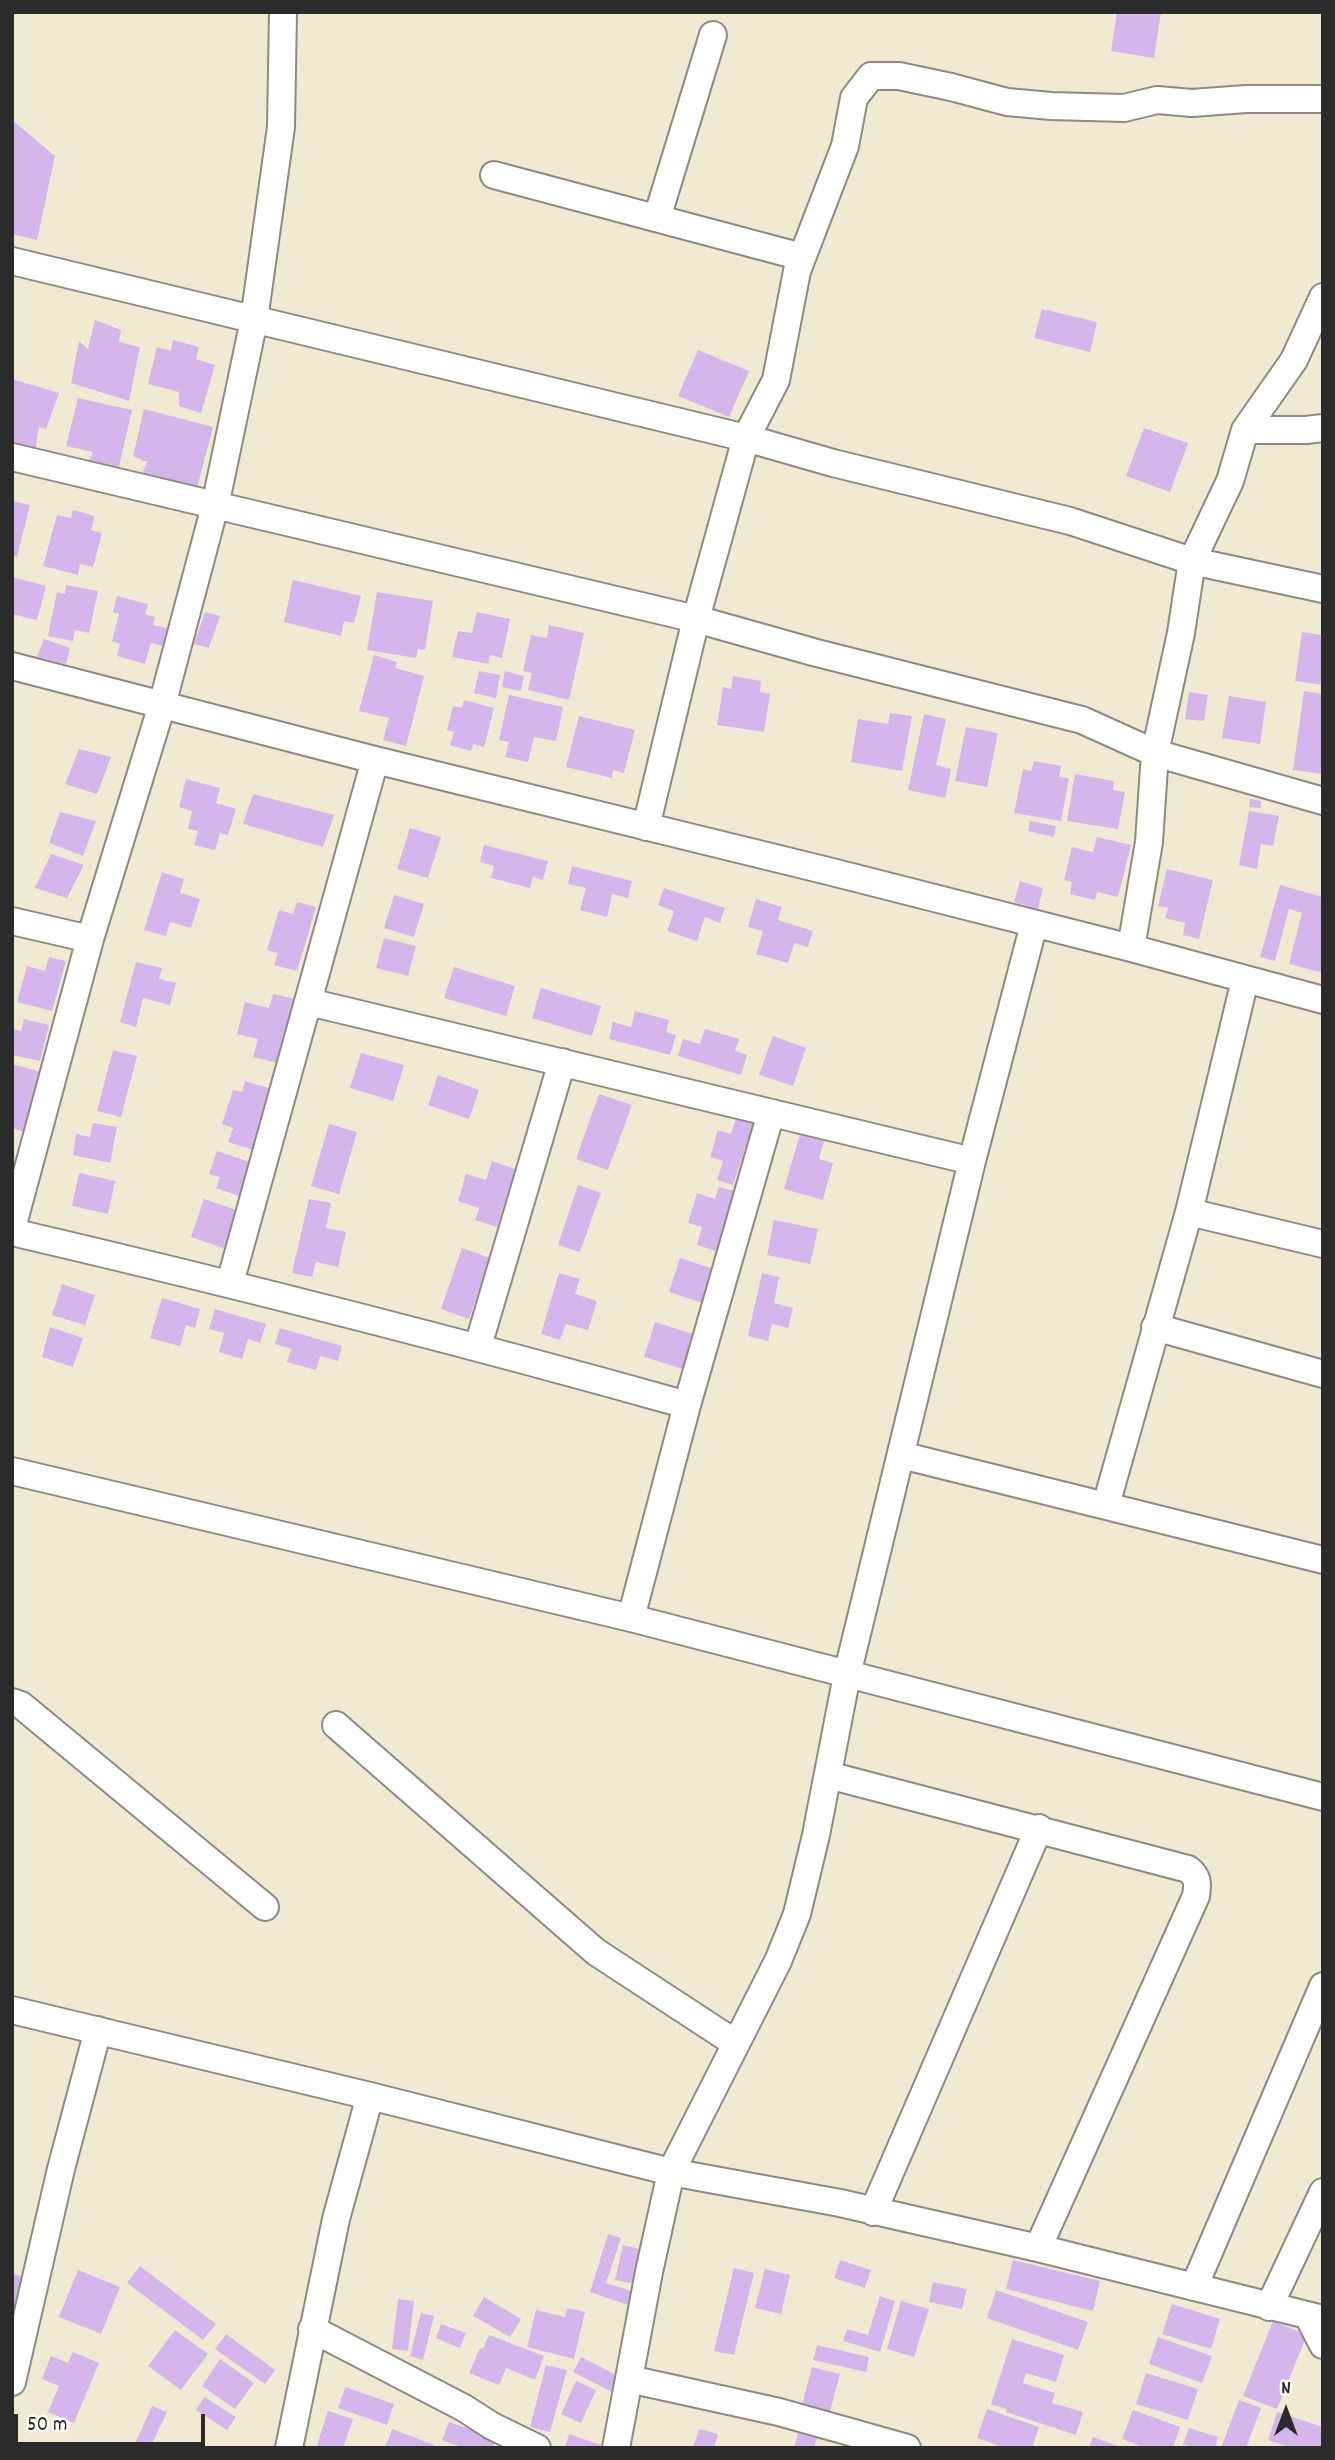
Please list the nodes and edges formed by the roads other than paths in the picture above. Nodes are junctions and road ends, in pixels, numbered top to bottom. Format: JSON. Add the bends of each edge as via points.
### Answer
{"nodes":[{"id":1,"x":283,"y":12,"type":"edge"},
{"id":2,"x":713,"y":35,"type":"dead end"},
{"id":3,"x":1323,"y":99,"type":"edge"},
{"id":4,"x":494,"y":175,"type":"dead end"},
{"id":5,"x":657,"y":218,"type":"junction"},
{"id":6,"x":802,"y":257,"type":"junction"},
{"id":7,"x":12,"y":261,"type":"edge"},
{"id":8,"x":1323,"y":297,"type":"edge"},
{"id":9,"x":254,"y":320,"type":"junction"},
{"id":10,"x":1323,"y":428,"type":"edge"},
{"id":11,"x":1245,"y":430,"type":"junction"},
{"id":12,"x":746,"y":438,"type":"junction"},
{"id":13,"x":12,"y":457,"type":"edge"},
{"id":14,"x":215,"y":506,"type":"junction"},
{"id":15,"x":1192,"y":561,"type":"junction"},
{"id":16,"x":1323,"y":589,"type":"edge"},
{"id":17,"x":696,"y":619,"type":"junction"},
{"id":18,"x":12,"y":666,"type":"edge"},
{"id":19,"x":162,"y":705,"type":"junction"},
{"id":20,"x":1155,"y":753,"type":"junction"},
{"id":21,"x":374,"y":760,"type":"junction"},
{"id":22,"x":1323,"y":801,"type":"edge"},
{"id":23,"x":646,"y":827,"type":"junction"},
{"id":24,"x":12,"y":921,"type":"edge"},
{"id":25,"x":1034,"y":924,"type":"junction"},
{"id":26,"x":90,"y":939,"type":"junction"},
{"id":27,"x":1131,"y":948,"type":"junction"},
{"id":28,"x":1245,"y":980,"type":"junction"},
{"id":29,"x":1323,"y":1000,"type":"edge"},
{"id":30,"x":309,"y":1002,"type":"junction"},
{"id":31,"x":562,"y":1062,"type":"junction"},
{"id":32,"x":771,"y":1113,"type":"junction"},
{"id":33,"x":972,"y":1161,"type":"junction"},
{"id":34,"x":1189,"y":1212,"type":"junction"},
{"id":35,"x":12,"y":1231,"type":"edge"},
{"id":36,"x":1323,"y":1244,"type":"edge"},
{"id":37,"x":230,"y":1283,"type":"junction"},
{"id":38,"x":1155,"y":1327,"type":"junction"},
{"id":39,"x":478,"y":1346,"type":"junction"},
{"id":40,"x":1323,"y":1374,"type":"edge"},
{"id":41,"x":687,"y":1405,"type":"junction"},
{"id":42,"x":901,"y":1455,"type":"junction"},
{"id":43,"x":12,"y":1471,"type":"edge"},
{"id":44,"x":1106,"y":1505,"type":"junction"},
{"id":45,"x":1323,"y":1560,"type":"edge"},
{"id":46,"x":631,"y":1618,"type":"junction"},
{"id":47,"x":847,"y":1675,"type":"junction"},
{"id":48,"x":12,"y":1702,"type":"edge"},
{"id":49,"x":336,"y":1725,"type":"dead end"},
{"id":50,"x":828,"y":1775,"type":"junction"},
{"id":51,"x":1323,"y":1797,"type":"edge"},
{"id":52,"x":1039,"y":1828,"type":"junction"},
{"id":53,"x":265,"y":1907,"type":"dead end"},
{"id":54,"x":1323,"y":1986,"type":"edge"},
{"id":55,"x":12,"y":2010,"type":"edge"},
{"id":56,"x":98,"y":2030,"type":"junction"},
{"id":57,"x":734,"y":2043,"type":"junction"},
{"id":58,"x":370,"y":2096,"type":"junction"},
{"id":59,"x":671,"y":2172,"type":"junction"},
{"id":60,"x":1323,"y":2192,"type":"edge"},
{"id":61,"x":873,"y":2212,"type":"junction"},
{"id":62,"x":1038,"y":2248,"type":"junction"},
{"id":63,"x":1194,"y":2287,"type":"junction"},
{"id":64,"x":1269,"y":2307,"type":"junction"},
{"id":65,"x":1315,"y":2317,"type":"edge"},
{"id":66,"x":312,"y":2329,"type":"junction"},
{"id":67,"x":1323,"y":2345,"type":"edge"},
{"id":68,"x":15,"y":2354,"type":"edge"},
{"id":69,"x":629,"y":2379,"type":"junction"},
{"id":70,"x":12,"y":2382,"type":"edge"},
{"id":71,"x":289,"y":2448,"type":"edge"},
{"id":72,"x":537,"y":2448,"type":"edge"},
{"id":73,"x":616,"y":2448,"type":"edge"},
{"id":74,"x":907,"y":2448,"type":"edge"}],
"edges":[{"from":1,"to":9,"type":"street","via":[[281,127]]},
{"from":2,"to":5,"type":"street"},
{"from":3,"to":6,"type":"street","via":[[1157,100],[1124,108],[1051,106],[1007,102],[899,76],[871,76],[854,98],[845,146]]},
{"from":4,"to":5,"type":"street"},
{"from":5,"to":6,"type":"street"},
{"from":6,"to":12,"type":"street","via":[[776,380]]},
{"from":7,"to":9,"type":"street"},
{"from":8,"to":11,"type":"street","via":[[1294,360]]},
{"from":9,"to":12,"type":"street"},
{"from":9,"to":14,"type":"street"},
{"from":10,"to":11,"type":"street"},
{"from":11,"to":15,"type":"street","via":[[1230,481]]},
{"from":12,"to":15,"type":"street","via":[[1070,521]]},
{"from":12,"to":17,"type":"street"},
{"from":13,"to":14,"type":"street"},
{"from":14,"to":17,"type":"street"},
{"from":14,"to":19,"type":"street"},
{"from":15,"to":16,"type":"street"},
{"from":15,"to":20,"type":"street"},
{"from":17,"to":20,"type":"street","via":[[1082,720]]},
{"from":17,"to":23,"type":"street"},
{"from":18,"to":19,"type":"street"},
{"from":19,"to":21,"type":"street"},
{"from":19,"to":26,"type":"street"},
{"from":20,"to":22,"type":"street"},
{"from":20,"to":27,"type":"street","via":[[1149,842]]},
{"from":21,"to":23,"type":"street"},
{"from":21,"to":30,"type":"street"},
{"from":23,"to":25,"type":"street"},
{"from":24,"to":26,"type":"street"},
{"from":25,"to":27,"type":"street"},
{"from":25,"to":33,"type":"street"},
{"from":26,"to":35,"type":"street"},
{"from":27,"to":28,"type":"street"},
{"from":28,"to":29,"type":"street"},
{"from":28,"to":34,"type":"street"},
{"from":30,"to":31,"type":"street"},
{"from":30,"to":37,"type":"street"},
{"from":31,"to":32,"type":"street"},
{"from":31,"to":39,"type":"street"},
{"from":32,"to":33,"type":"street"},
{"from":32,"to":41,"type":"street"},
{"from":33,"to":42,"type":"street"},
{"from":34,"to":36,"type":"street"},
{"from":34,"to":38,"type":"street"},
{"from":35,"to":37,"type":"street"},
{"from":37,"to":39,"type":"street"},
{"from":38,"to":40,"type":"street"},
{"from":38,"to":44,"type":"street"},
{"from":39,"to":41,"type":"street"},
{"from":41,"to":46,"type":"street"},
{"from":42,"to":44,"type":"street"},
{"from":42,"to":47,"type":"street"},
{"from":43,"to":46,"type":"street"},
{"from":44,"to":45,"type":"street"},
{"from":46,"to":47,"type":"street"},
{"from":47,"to":50,"type":"street"},
{"from":47,"to":51,"type":"street"},
{"from":48,"to":53,"type":"street"},
{"from":49,"to":57,"type":"street","via":[[596,1952]]},
{"from":50,"to":52,"type":"street"},
{"from":50,"to":57,"type":"street","via":[[797,1914],[778,1961]]},
{"from":52,"to":61,"type":"street"},
{"from":52,"to":62,"type":"street","via":[[1188,1869],[1198,1883]]},
{"from":54,"to":63,"type":"street"},
{"from":55,"to":56,"type":"street"},
{"from":56,"to":58,"type":"street"},
{"from":56,"to":68,"type":"street"},
{"from":57,"to":59,"type":"street"},
{"from":58,"to":59,"type":"street"},
{"from":58,"to":66,"type":"street"},
{"from":59,"to":61,"type":"street"},
{"from":59,"to":69,"type":"street"},
{"from":60,"to":64,"type":"street"},
{"from":61,"to":62,"type":"street"},
{"from":62,"to":63,"type":"street"},
{"from":63,"to":64,"type":"street"},
{"from":64,"to":65,"type":"street"},
{"from":65,"to":67,"type":"street"},
{"from":66,"to":71,"type":"street"},
{"from":66,"to":72,"type":"street"},
{"from":68,"to":70,"type":"street"},
{"from":69,"to":73,"type":"street"},
{"from":69,"to":74,"type":"street","via":[[779,2412]]}]}
